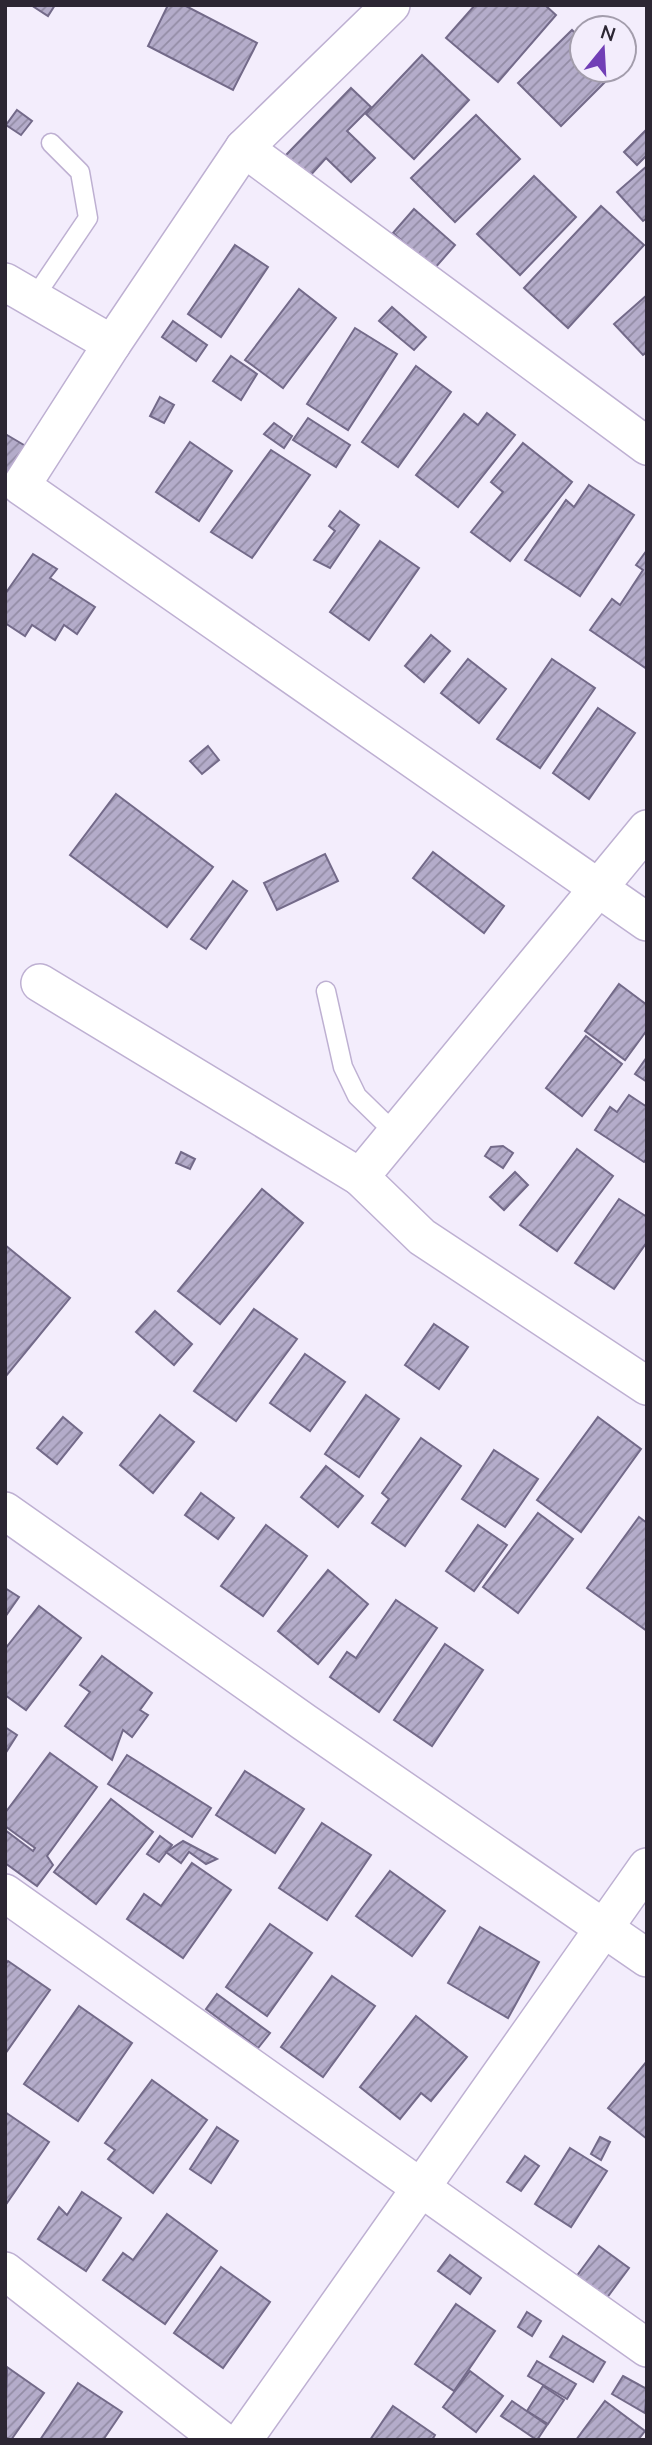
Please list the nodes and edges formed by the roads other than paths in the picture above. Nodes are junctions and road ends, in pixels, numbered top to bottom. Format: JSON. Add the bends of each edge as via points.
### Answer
{"nodes":[{"id":1,"x":391,"y":5,"type":"edge"},
{"id":2,"x":51,"y":143,"type":"dead end"},
{"id":3,"x":244,"y":148,"type":"junction"},
{"id":4,"x":19,"y":290,"type":"edge"},
{"id":5,"x":112,"y":344,"type":"junction"},
{"id":6,"x":647,"y":446,"type":"edge"},
{"id":7,"x":13,"y":497,"type":"edge"},
{"id":8,"x":647,"y":829,"type":"edge"},
{"id":9,"x":600,"y":889,"type":"junction"},
{"id":10,"x":647,"y":922,"type":"edge"},
{"id":11,"x":40,"y":983,"type":"dead end"},
{"id":12,"x":326,"y":991,"type":"dead end"},
{"id":13,"x":394,"y":1132,"type":"junction"},
{"id":14,"x":359,"y":1177,"type":"junction"},
{"id":15,"x":647,"y":1386,"type":"edge"},
{"id":16,"x":5,"y":1511,"type":"edge"},
{"id":17,"x":647,"y":1867,"type":"edge"},
{"id":18,"x":5,"y":1893,"type":"edge"},
{"id":19,"x":604,"y":1928,"type":"junction"},
{"id":20,"x":647,"y":1958,"type":"edge"},
{"id":21,"x":419,"y":2190,"type":"junction"},
{"id":22,"x":5,"y":2271,"type":"edge"},
{"id":23,"x":647,"y":2348,"type":"edge"},
{"id":24,"x":221,"y":2440,"type":"edge"},
{"id":25,"x":243,"y":2440,"type":"edge"}],
"edges":[{"from":1,"to":3,"type":"street"},
{"from":2,"to":4,"type":"lane","via":[[80,172],[88,218]]},
{"from":3,"to":5,"type":"street"},
{"from":3,"to":6,"type":"street"},
{"from":4,"to":5,"type":"street"},
{"from":5,"to":7,"type":"street"},
{"from":7,"to":9,"type":"street"},
{"from":8,"to":9,"type":"street"},
{"from":9,"to":10,"type":"street"},
{"from":9,"to":13,"type":"street"},
{"from":11,"to":14,"type":"street"},
{"from":12,"to":13,"type":"lane","via":[[343,1067],[357,1096]]},
{"from":13,"to":14,"type":"street"},
{"from":14,"to":15,"type":"street","via":[[422,1237]]},
{"from":16,"to":19,"type":"street"},
{"from":17,"to":19,"type":"street"},
{"from":18,"to":21,"type":"street"},
{"from":19,"to":20,"type":"street"},
{"from":19,"to":21,"type":"street"},
{"from":21,"to":23,"type":"street"},
{"from":21,"to":25,"type":"street"},
{"from":22,"to":24,"type":"street"}]}
